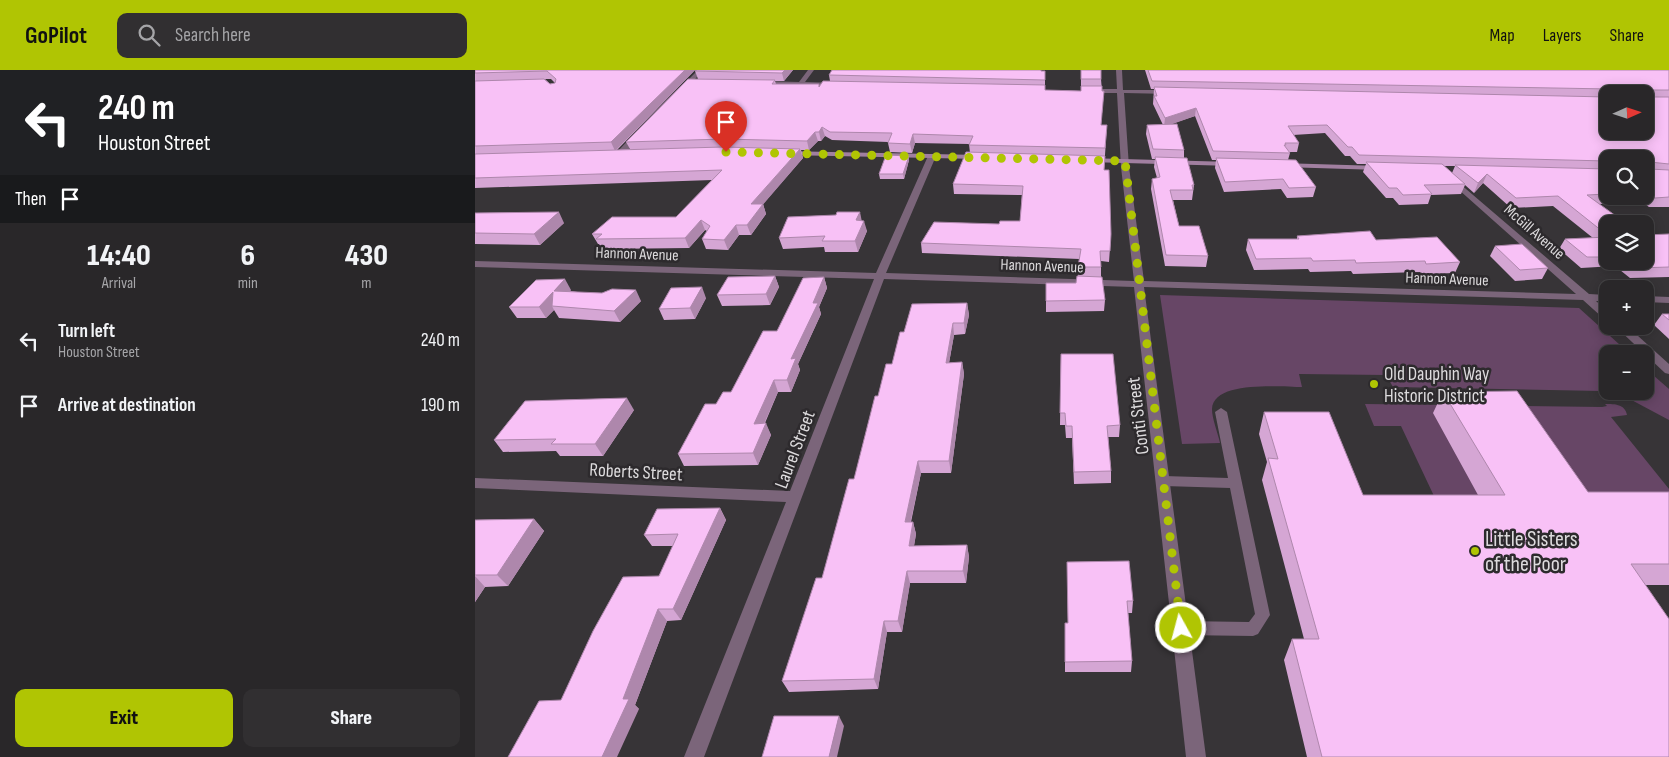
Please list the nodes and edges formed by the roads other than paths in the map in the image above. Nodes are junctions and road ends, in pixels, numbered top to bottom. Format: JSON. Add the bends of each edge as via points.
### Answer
{"nodes":[{"id":1,"x":701,"y":70,"type":"edge"},
{"id":2,"x":811,"y":70,"type":"edge"},
{"id":3,"x":1119,"y":70,"type":"edge"},
{"id":4,"x":688,"y":83,"type":"junction"},
{"id":5,"x":701,"y":83,"type":"edge"},
{"id":6,"x":751,"y":83,"type":"edge"},
{"id":7,"x":801,"y":84,"type":"junction"},
{"id":8,"x":848,"y":86,"type":"edge"},
{"id":9,"x":1079,"y":91,"type":"edge"},
{"id":10,"x":1122,"y":92,"type":"junction"},
{"id":11,"x":1174,"y":92,"type":"edge"},
{"id":12,"x":676,"y":96,"type":"edge"},
{"id":13,"x":643,"y":130,"type":"edge"},
{"id":14,"x":774,"y":153,"type":"edge"},
{"id":15,"x":628,"y":154,"type":"edge"},
{"id":16,"x":609,"y":155,"type":"edge"},
{"id":17,"x":619,"y":155,"type":"junction"},
{"id":18,"x":933,"y":156,"type":"junction"},
{"id":19,"x":990,"y":157,"type":"edge"},
{"id":20,"x":1076,"y":160,"type":"edge"},
{"id":21,"x":1125,"y":161,"type":"junction"},
{"id":22,"x":1244,"y":164,"type":"edge"},
{"id":23,"x":1274,"y":165,"type":"edge"},
{"id":24,"x":1393,"y":169,"type":"edge"},
{"id":25,"x":1442,"y":170,"type":"edge"},
{"id":26,"x":475,"y":264,"type":"edge"},
{"id":27,"x":880,"y":276,"type":"junction"},
{"id":28,"x":1141,"y":284,"type":"junction"},
{"id":29,"x":1586,"y":297,"type":"junction"},
{"id":30,"x":1599,"y":298,"type":"edge"},
{"id":31,"x":1654,"y":299,"type":"edge"},
{"id":32,"x":1669,"y":300,"type":"edge"},
{"id":33,"x":1599,"y":309,"type":"edge"},
{"id":34,"x":1630,"y":335,"type":"edge"},
{"id":35,"x":1669,"y":370,"type":"edge"},
{"id":36,"x":1221,"y":412,"type":"dead end"},
{"id":37,"x":1164,"y":481,"type":"junction"},
{"id":38,"x":475,"y":482,"type":"edge"},
{"id":39,"x":1236,"y":483,"type":"junction"},
{"id":40,"x":795,"y":497,"type":"junction"},
{"id":41,"x":1181,"y":628,"type":"junction"},
{"id":42,"x":694,"y":757,"type":"edge"},
{"id":43,"x":1196,"y":757,"type":"edge"}],
"edges":[{"from":1,"to":4,"type":"street"},
{"from":2,"to":7,"type":"street"},
{"from":3,"to":10,"type":"street","name":"Conti Street"},
{"from":4,"to":5,"type":"street"},
{"from":4,"to":12,"type":"street"},
{"from":6,"to":7,"type":"street"},
{"from":7,"to":8,"type":"street"},
{"from":9,"to":10,"type":"street"},
{"from":10,"to":11,"type":"street"},
{"from":10,"to":21,"type":"street","name":"Conti Street"},
{"from":13,"to":17,"type":"street"},
{"from":14,"to":18,"type":"street"},
{"from":15,"to":17,"type":"street"},
{"from":16,"to":17,"type":"street"},
{"from":18,"to":19,"type":"street"},
{"from":18,"to":27,"type":"street","name":"Laurel Street"},
{"from":20,"to":21,"type":"street"},
{"from":21,"to":22,"type":"street"},
{"from":21,"to":28,"type":"street","name":"Conti Street"},
{"from":23,"to":24,"type":"street"},
{"from":25,"to":29,"type":"street","name":"McGill Avenue"},
{"from":26,"to":27,"type":"street","name":"Hannon Avenue"},
{"from":27,"to":28,"type":"street","name":"Hannon Avenue"},
{"from":27,"to":40,"type":"street","name":"Laurel Street"},
{"from":28,"to":29,"type":"street","name":"Hannon Avenue"},
{"from":28,"to":37,"type":"street","name":"Conti Street"},
{"from":29,"to":30,"type":"street","name":"Hannon Avenue"},
{"from":29,"to":33,"type":"street","name":"McGill Avenue"},
{"from":31,"to":32,"type":"street"},
{"from":34,"to":35,"type":"street"},
{"from":36,"to":39,"type":"lane"},
{"from":37,"to":39,"type":"lane"},
{"from":37,"to":41,"type":"street","name":"Conti Street"},
{"from":38,"to":40,"type":"street","name":"Roberts Street"},
{"from":39,"to":41,"type":"lane","via":[[1263,615],[1253,630]]},
{"from":40,"to":42,"type":"street","name":"Laurel Street"},
{"from":41,"to":43,"type":"street","name":"Conti Street"}]}
